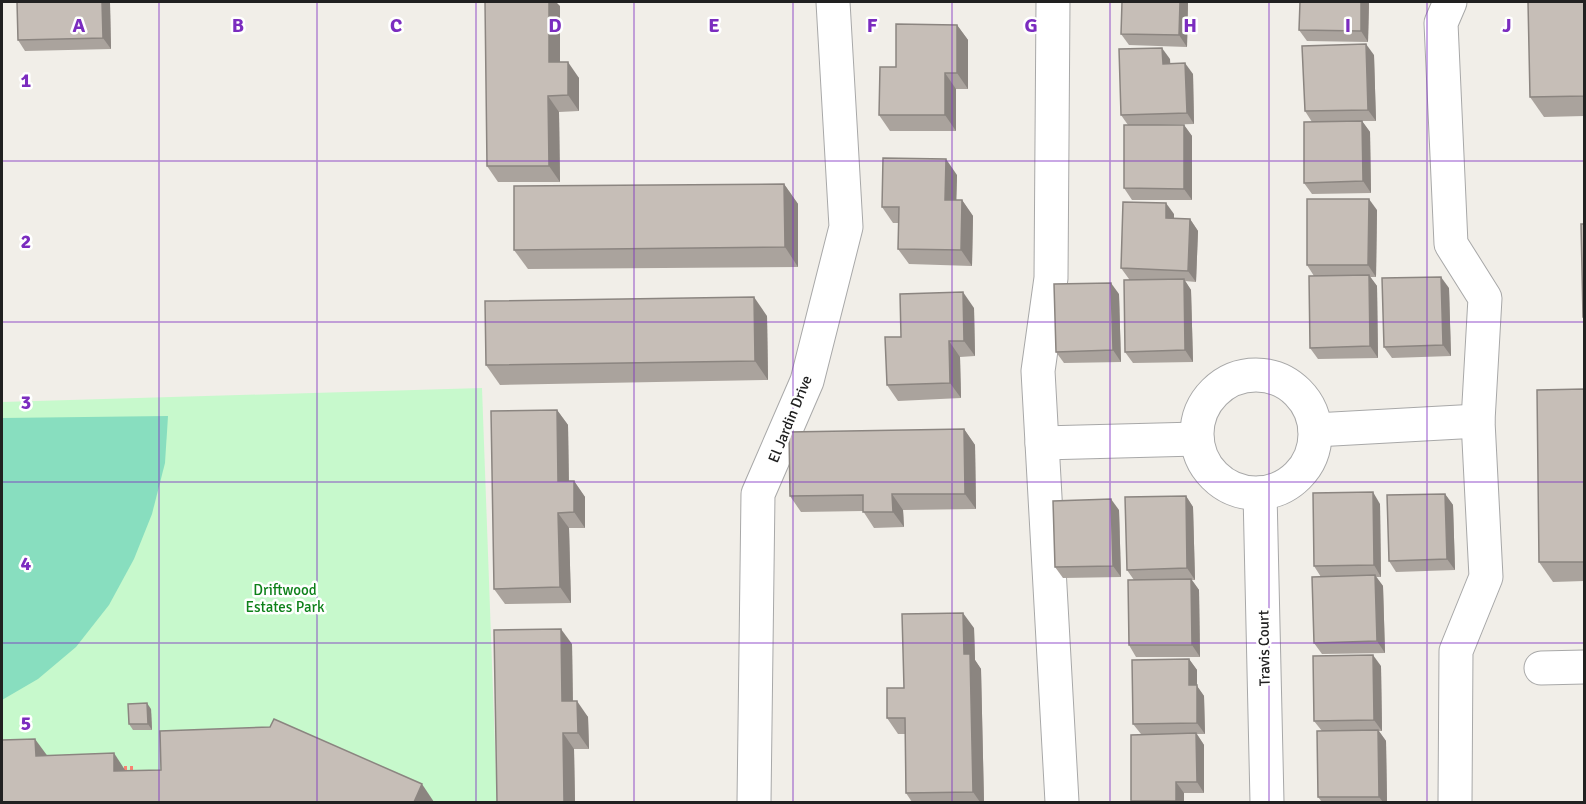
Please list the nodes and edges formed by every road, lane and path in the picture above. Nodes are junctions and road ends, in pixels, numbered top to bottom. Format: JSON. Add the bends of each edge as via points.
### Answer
{"nodes":[{"id":1,"x":833,"y":2,"type":"edge"},
{"id":2,"x":1053,"y":2,"type":"edge"},
{"id":3,"x":1450,"y":2,"type":"edge"},
{"id":4,"x":1478,"y":421,"type":"junction"},
{"id":5,"x":1316,"y":430,"type":"junction"},
{"id":6,"x":1197,"y":439,"type":"junction"},
{"id":7,"x":1042,"y":443,"type":"junction"},
{"id":8,"x":1260,"y":493,"type":"junction"},
{"id":9,"x":1584,"y":667,"type":"edge"},
{"id":10,"x":1541,"y":668,"type":"dead end"},
{"id":11,"x":110,"y":768,"type":"edge"},
{"id":12,"x":134,"y":779,"type":"edge"},
{"id":13,"x":754,"y":802,"type":"edge"},
{"id":14,"x":1062,"y":802,"type":"edge"},
{"id":15,"x":1267,"y":802,"type":"edge"},
{"id":16,"x":1455,"y":802,"type":"edge"}],
"edges":[{"from":1,"to":13,"type":"street","name":"El Jardin Drive","via":[[846,227],[807,381],[758,494]]},
{"from":2,"to":7,"type":"street","via":[[1051,278],[1038,371]]},
{"from":3,"to":4,"type":"street","via":[[1441,23],[1450,244],[1485,298]]},
{"from":4,"to":5,"type":"street"},
{"from":4,"to":16,"type":"street","via":[[1486,577],[1456,651]]},
{"from":5,"to":6,"type":"street","via":[[1309,408],[1295,390],[1275,378],[1252,375],[1229,382],[1211,396],[1200,416]]},
{"from":5,"to":8,"type":"street","via":[[1312,453],[1301,473],[1283,488]]},
{"from":6,"to":7,"type":"street"},
{"from":6,"to":8,"type":"street","via":[[1203,461],[1217,479],[1238,490]]},
{"from":7,"to":14,"type":"street"},
{"from":8,"to":15,"type":"street","name":"Travis Court"},
{"from":9,"to":10,"type":"street"},
{"from":11,"to":12,"type":"path","via":[[134,768]]}]}
